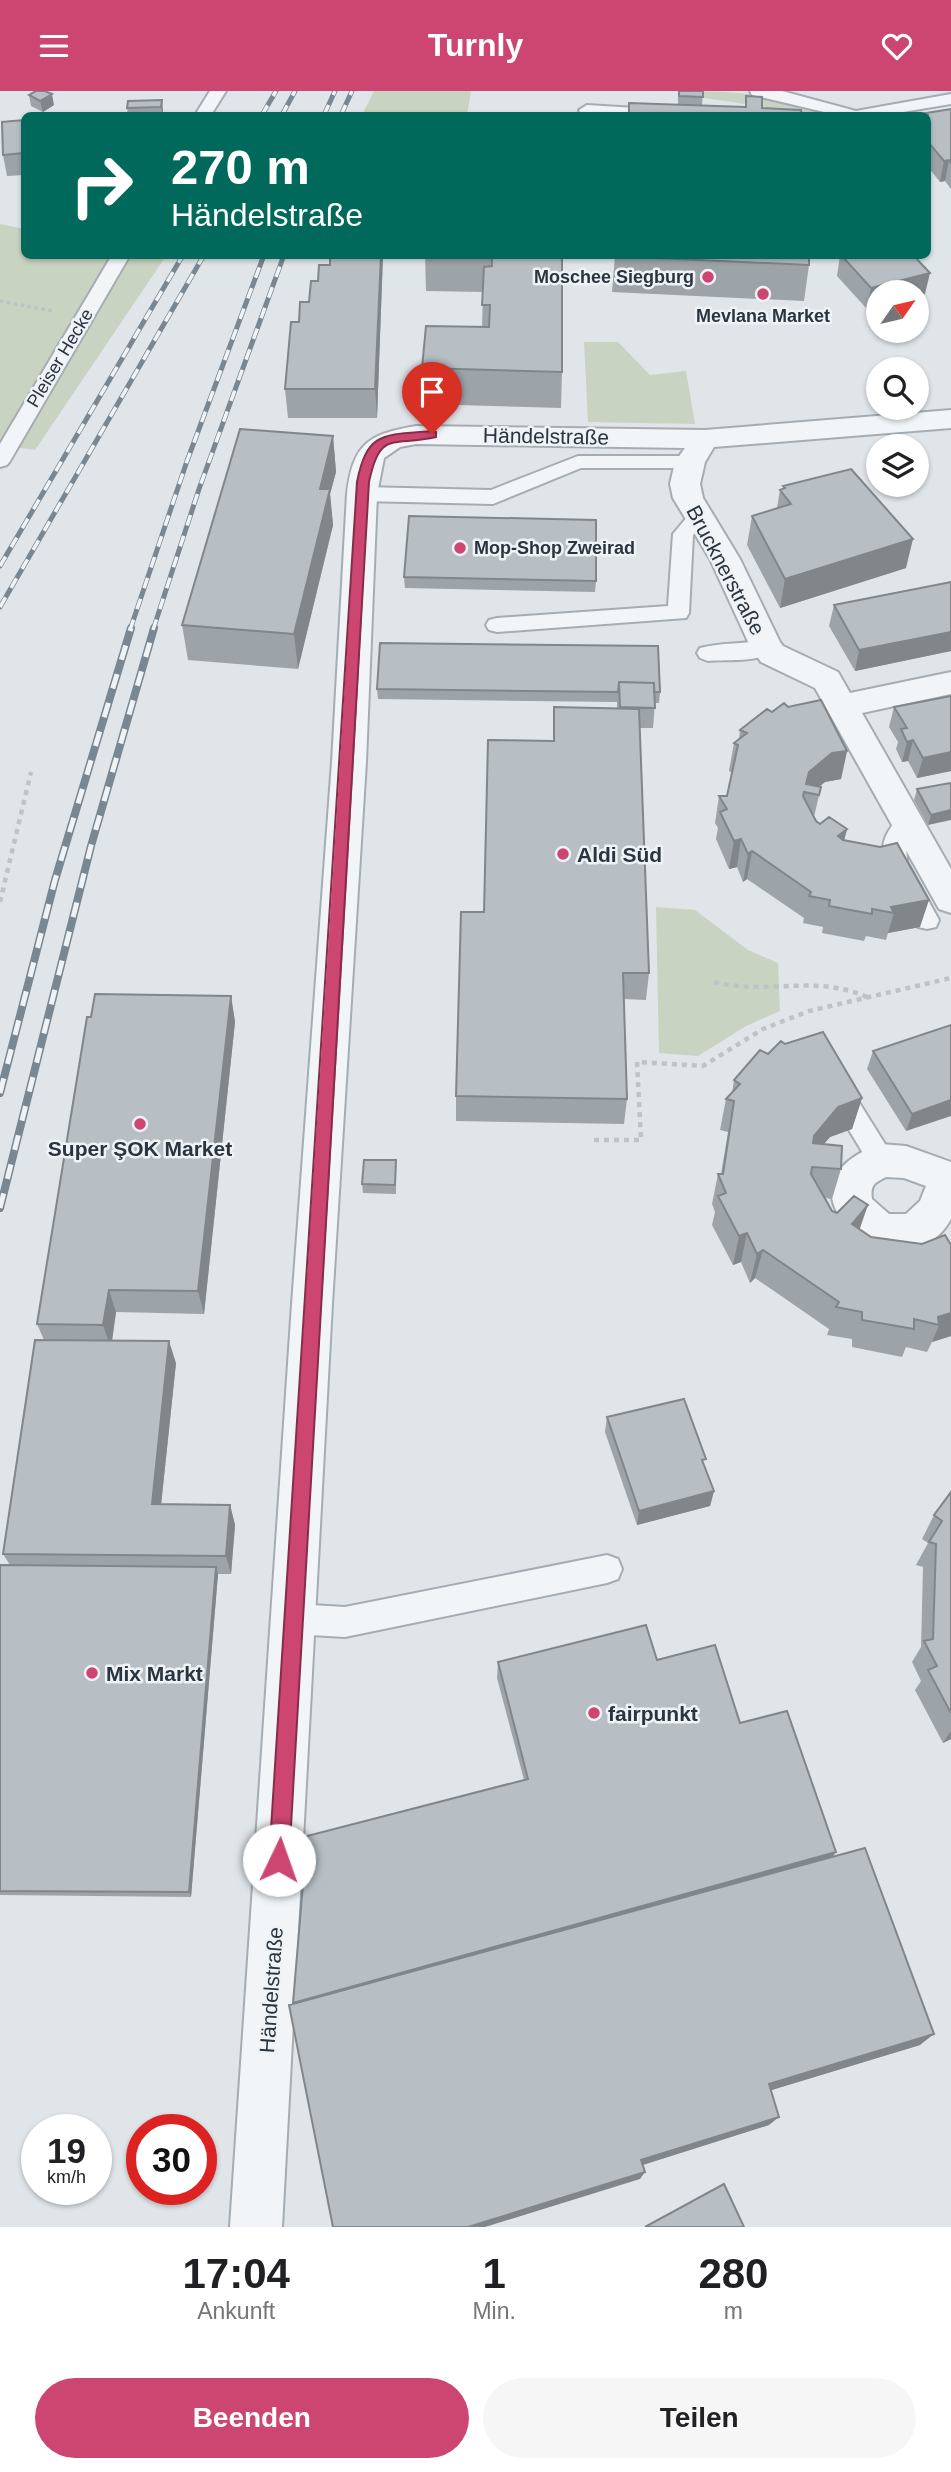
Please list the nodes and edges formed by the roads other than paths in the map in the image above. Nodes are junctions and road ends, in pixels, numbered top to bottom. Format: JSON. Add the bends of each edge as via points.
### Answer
{"nodes":[{"id":1,"x":218,"y":91,"type":"edge"},
{"id":2,"x":758,"y":91,"type":"edge"},
{"id":3,"x":919,"y":97,"type":"edge"},
{"id":4,"x":951,"y":99,"type":"edge"},
{"id":5,"x":587,"y":110,"type":"dead end"},
{"id":6,"x":205,"y":112,"type":"edge"},
{"id":7,"x":620,"y":112,"type":"edge"},
{"id":8,"x":841,"y":112,"type":"edge"},
{"id":9,"x":869,"y":112,"type":"edge"},
{"id":10,"x":119,"y":259,"type":"edge"},
{"id":11,"x":951,"y":419,"type":"edge"},
{"id":12,"x":697,"y":451,"type":"junction"},
{"id":13,"x":0,"y":461,"type":"edge"},
{"id":14,"x":362,"y":494,"type":"junction"},
{"id":15,"x":699,"y":515,"type":"junction"},
{"id":16,"x":497,"y":625,"type":"dead end"},
{"id":17,"x":766,"y":646,"type":"junction"},
{"id":18,"x":708,"y":653,"type":"dead end"},
{"id":19,"x":951,"y":683,"type":"edge"},
{"id":20,"x":842,"y":706,"type":"junction"},
{"id":21,"x":939,"y":910,"type":"edge"},
{"id":22,"x":831,"y":1078,"type":"edge"},
{"id":23,"x":881,"y":1160,"type":"junction"},
{"id":24,"x":950,"y":1178,"type":"edge"},
{"id":25,"x":607,"y":1569,"type":"dead end"},
{"id":26,"x":293,"y":1619,"type":"junction"},
{"id":27,"x":256,"y":2227,"type":"edge"}],
"edges":[{"from":1,"to":6,"type":"lane"},
{"from":2,"to":8,"type":"lane"},
{"from":3,"to":4,"type":"lane"},
{"from":3,"to":9,"type":"lane"},
{"from":5,"to":7,"type":"lane"},
{"from":10,"to":13,"type":"lane","name":"Pleiser Hecke"},
{"from":11,"to":12,"type":"street","name":"Händelstraße"},
{"from":12,"to":14,"type":"lane","via":[[578,462],[493,497]]},
{"from":12,"to":14,"type":"street","name":"Händelstraße","via":[[448,433],[402,437],[374,447]]},
{"from":12,"to":15,"type":"street","name":"Brucknerstraße","via":[[685,484]]},
{"from":14,"to":26,"type":"street","name":"Händelstraße","via":[[333,1027]]},
{"from":15,"to":16,"type":"lane","via":[[682,534],[678,613]]},
{"from":15,"to":17,"type":"street","name":"Brucknerstraße"},
{"from":17,"to":18,"type":"lane"},
{"from":17,"to":20,"type":"street","name":"Brucknerstraße","via":[[772,654],[827,680]]},
{"from":19,"to":20,"type":"street"},
{"from":20,"to":21,"type":"street","name":"Brucknerstraße","via":[[908,823]]},
{"from":22,"to":23,"type":"lane"},
{"from":23,"to":24,"type":"street","via":[[905,1162]]},
{"from":23,"to":24,"type":"street","via":[[860,1170],[850,1195],[864,1221],[878,1229],[911,1231],[924,1223],[935,1212]]},
{"from":25,"to":26,"type":"lane","via":[[345,1622]]},
{"from":26,"to":27,"type":"street","name":"Händelstraße"}]}
